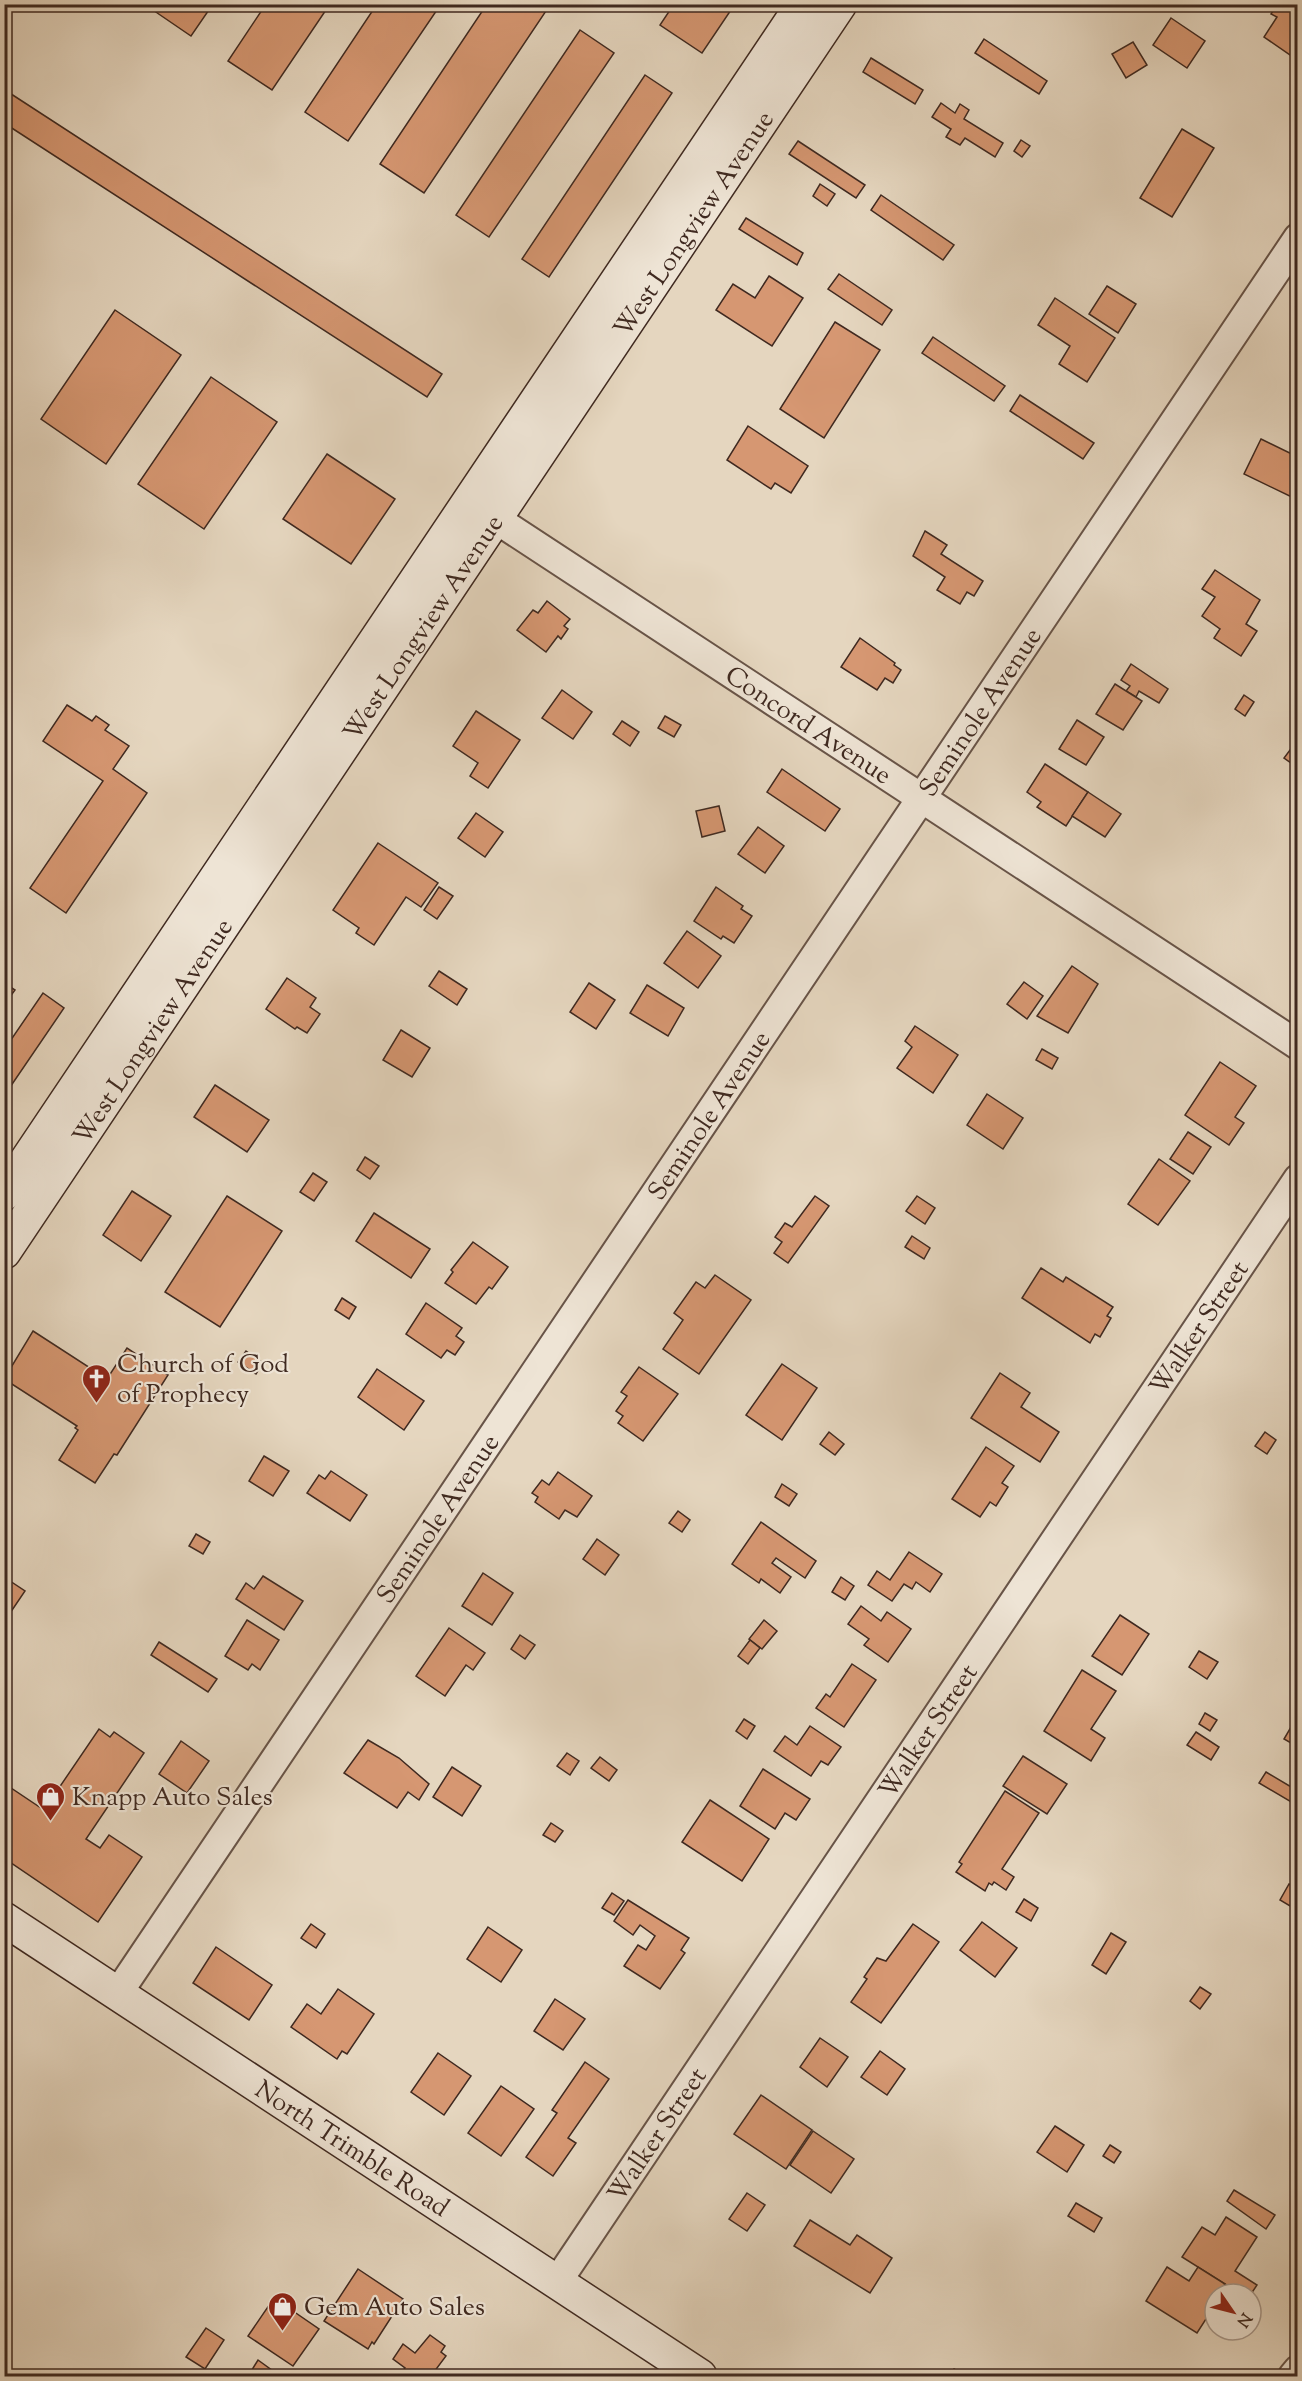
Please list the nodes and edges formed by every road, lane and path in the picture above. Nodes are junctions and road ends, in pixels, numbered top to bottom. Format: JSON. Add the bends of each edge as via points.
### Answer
{"nodes":[{"id":1,"x":802,"y":4,"type":"edge"},
{"id":2,"x":840,"y":4,"type":"edge"},
{"id":3,"x":1298,"y":238,"type":"edge"},
{"id":4,"x":482,"y":510,"type":"junction"},
{"id":5,"x":920,"y":799,"type":"junction"},
{"id":6,"x":1298,"y":1045,"type":"edge"},
{"id":7,"x":1298,"y":1179,"type":"edge"},
{"id":8,"x":4,"y":1194,"type":"edge"},
{"id":9,"x":4,"y":1252,"type":"edge"},
{"id":10,"x":4,"y":1919,"type":"edge"},
{"id":11,"x":118,"y":1993,"type":"junction"},
{"id":12,"x":557,"y":2282,"type":"junction"},
{"id":13,"x":1298,"y":2370,"type":"edge"},
{"id":14,"x":700,"y":2376,"type":"edge"},
{"id":15,"x":1293,"y":2376,"type":"edge"}],
"edges":[{"from":1,"to":4,"type":"street","name":"West Longview Avenue"},
{"from":2,"to":4,"type":"street","name":"West Longview Avenue"},
{"from":3,"to":5,"type":"street","name":"Seminole Avenue"},
{"from":4,"to":5,"type":"street","name":"Concord Avenue"},
{"from":4,"to":8,"type":"street","name":"West Longview Avenue"},
{"from":4,"to":9,"type":"street","name":"West Longview Avenue"},
{"from":5,"to":6,"type":"street","name":"Concord Avenue"},
{"from":5,"to":11,"type":"street","name":"Seminole Avenue"},
{"from":7,"to":12,"type":"street","name":"Walker Street"},
{"from":10,"to":11,"type":"street","name":"North Trimble Road"},
{"from":11,"to":12,"type":"street","name":"North Trimble Road"},
{"from":12,"to":14,"type":"street","name":"North Trimble Road"},
{"from":13,"to":15,"type":"street"}]}
